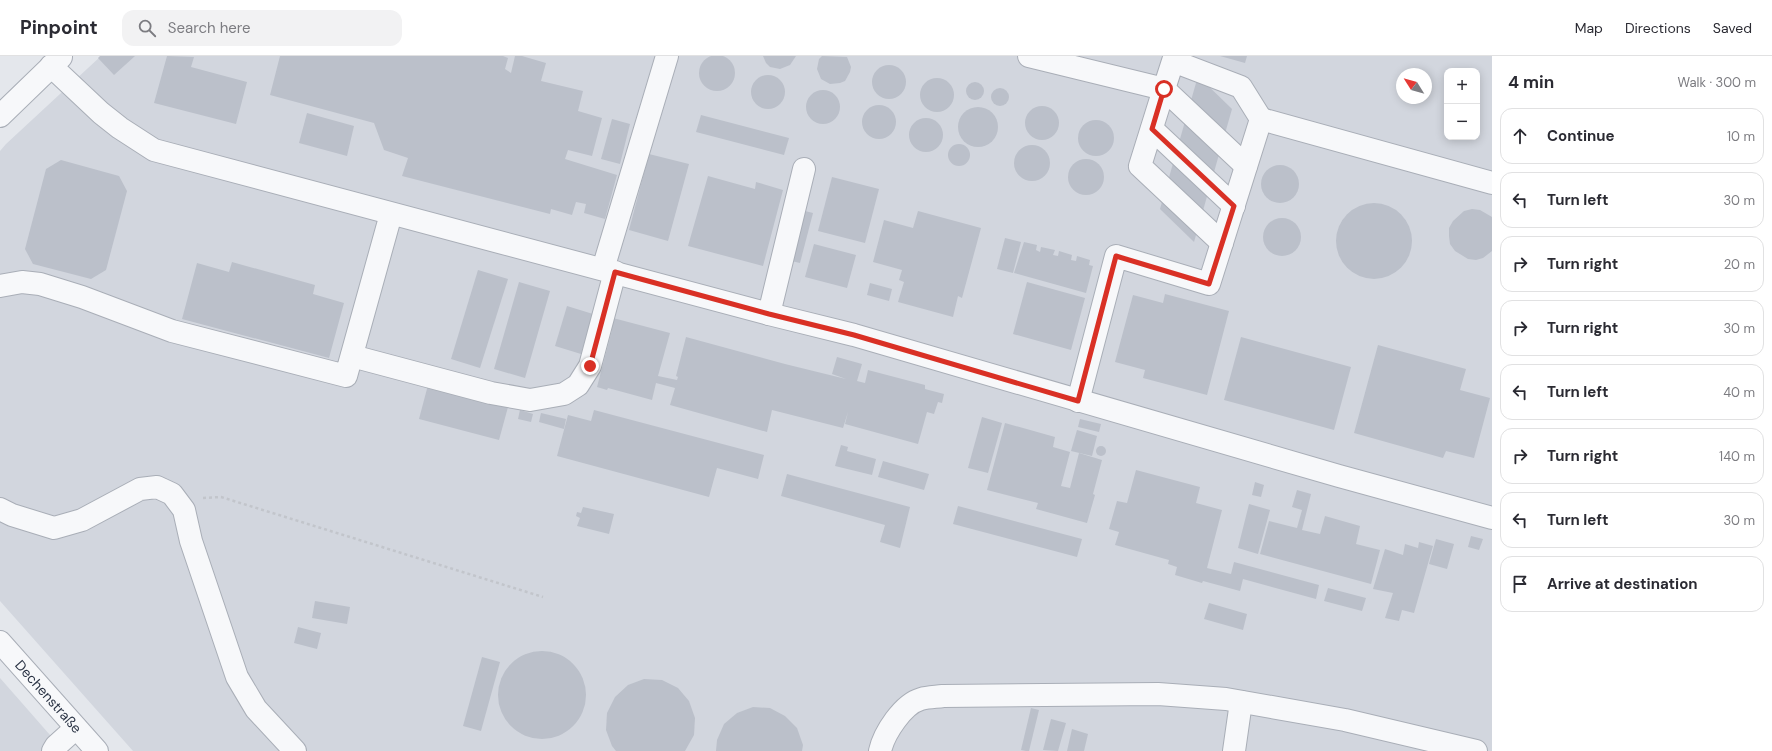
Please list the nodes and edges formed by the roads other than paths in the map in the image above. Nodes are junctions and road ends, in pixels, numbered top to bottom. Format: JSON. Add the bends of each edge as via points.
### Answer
{"nodes":[{"id":1,"x":667,"y":56,"type":"edge"},
{"id":2,"x":1029,"y":56,"type":"edge"},
{"id":3,"x":57,"y":61,"type":"edge"},
{"id":4,"x":1164,"y":89,"type":"junction"},
{"id":5,"x":0,"y":116,"type":"edge"},
{"id":6,"x":1261,"y":118,"type":"junction"},
{"id":7,"x":1152,"y":129,"type":"junction"},
{"id":8,"x":1246,"y":166,"type":"junction"},
{"id":9,"x":804,"y":169,"type":"dead end"},
{"id":10,"x":1492,"y":183,"type":"edge"},
{"id":11,"x":1234,"y":206,"type":"junction"},
{"id":12,"x":391,"y":214,"type":"junction"},
{"id":13,"x":1222,"y":243,"type":"junction"},
{"id":14,"x":609,"y":270,"type":"junction"},
{"id":15,"x":0,"y":286,"type":"edge"},
{"id":16,"x":769,"y":314,"type":"junction"},
{"id":17,"x":352,"y":356,"type":"junction"},
{"id":18,"x":1078,"y":401,"type":"junction"},
{"id":19,"x":0,"y":509,"type":"edge"},
{"id":20,"x":1492,"y":518,"type":"edge"},
{"id":21,"x":0,"y":642,"type":"edge"},
{"id":22,"x":1242,"y":702,"type":"junction"},
{"id":23,"x":76,"y":728,"type":"junction"},
{"id":24,"x":53,"y":751,"type":"edge"},
{"id":25,"x":97,"y":751,"type":"edge"},
{"id":26,"x":295,"y":751,"type":"edge"},
{"id":27,"x":880,"y":751,"type":"edge"},
{"id":28,"x":1234,"y":751,"type":"edge"},
{"id":29,"x":1476,"y":751,"type":"edge"}],
"edges":[{"from":1,"to":14,"type":"street"},
{"from":2,"to":4,"type":"street"},
{"from":3,"to":5,"type":"street"},
{"from":3,"to":12,"type":"street","via":[[101,113],[154,150]]},
{"from":4,"to":6,"type":"street","via":[[1173,62],[1241,87]]},
{"from":4,"to":7,"type":"street"},
{"from":4,"to":8,"type":"street"},
{"from":6,"to":8,"type":"street"},
{"from":6,"to":10,"type":"street"},
{"from":7,"to":11,"type":"street"},
{"from":7,"to":13,"type":"street","via":[[1140,166]]},
{"from":8,"to":11,"type":"street"},
{"from":9,"to":16,"type":"street"},
{"from":11,"to":13,"type":"street"},
{"from":12,"to":14,"type":"street"},
{"from":12,"to":17,"type":"street"},
{"from":13,"to":18,"type":"street","via":[[1209,284],[1116,256]]},
{"from":14,"to":16,"type":"street"},
{"from":14,"to":17,"type":"street","via":[[590,366],[578,385],[564,394],[530,400],[491,393]]},
{"from":15,"to":17,"type":"street","via":[[22,282],[40,284],[172,330],[346,376]]},
{"from":16,"to":18,"type":"street","via":[[854,335]]},
{"from":18,"to":20,"type":"street"},
{"from":19,"to":26,"type":"street","via":[[54,528],[82,520],[140,489],[158,487],[172,494],[184,510],[191,541],[237,677],[256,709]]},
{"from":21,"to":23,"type":"street","name":"Dechenstraße"},
{"from":22,"to":27,"type":"street","via":[[1158,694],[943,696],[920,699],[902,712],[889,729]]},
{"from":22,"to":28,"type":"street"},
{"from":22,"to":29,"type":"street","via":[[1345,720]]},
{"from":23,"to":24,"type":"street"},
{"from":23,"to":25,"type":"street","name":"Dechenstraße"}]}
